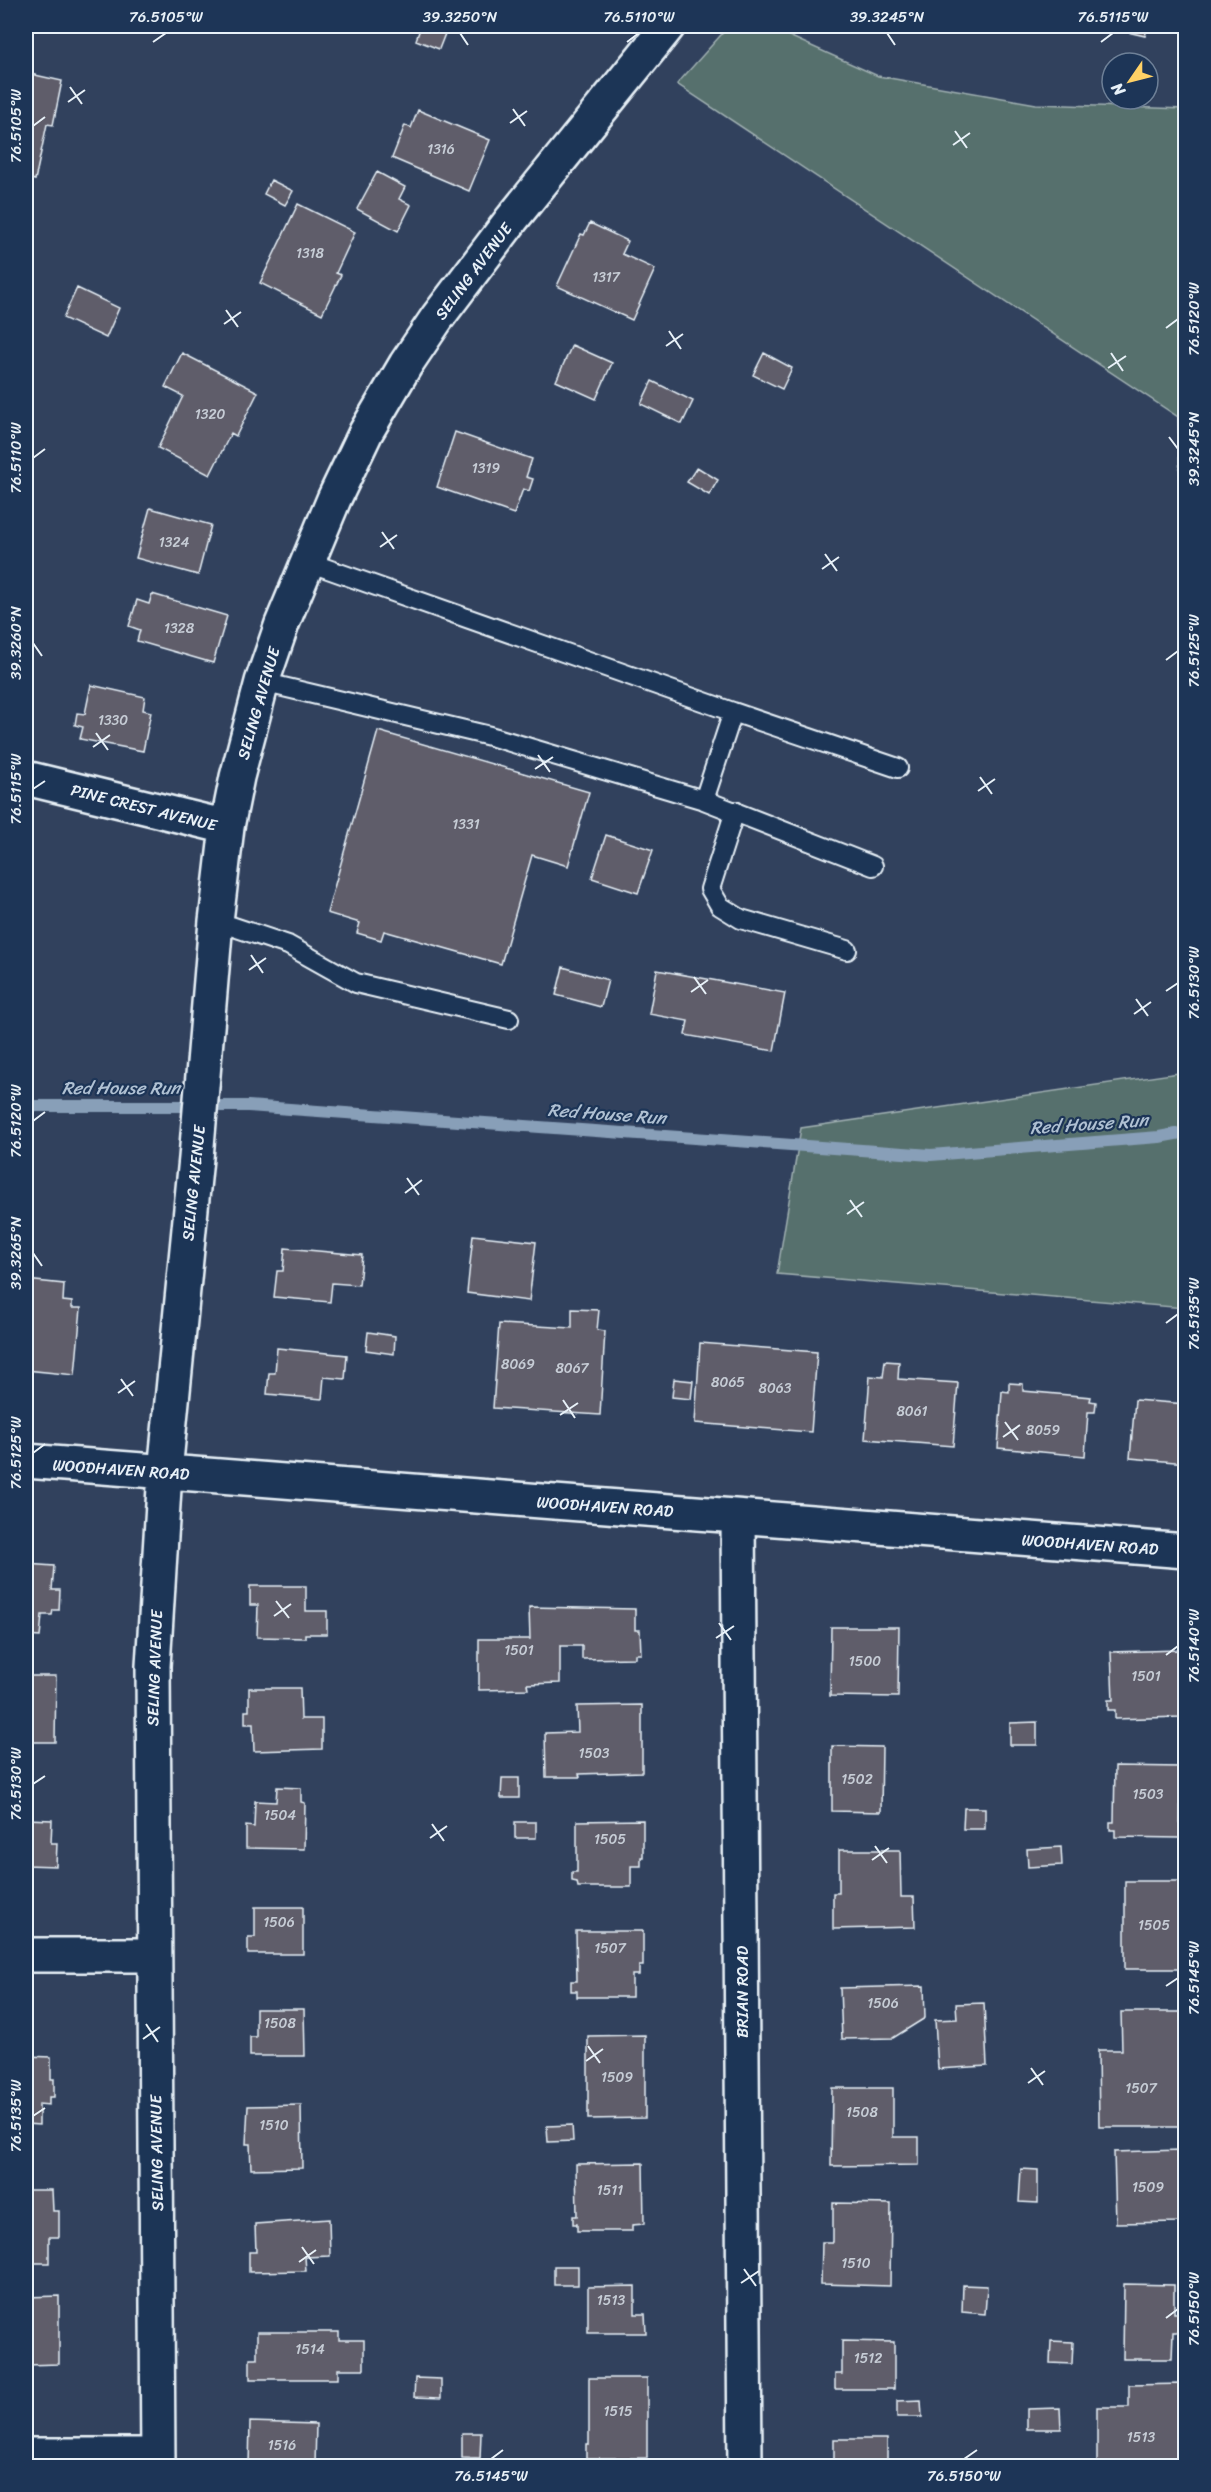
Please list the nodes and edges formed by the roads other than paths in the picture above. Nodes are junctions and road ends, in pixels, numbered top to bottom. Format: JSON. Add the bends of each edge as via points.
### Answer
{"nodes":[{"id":1,"x":668,"y":26,"type":"edge"},
{"id":2,"x":308,"y":562,"type":"junction"},
{"id":3,"x":262,"y":682,"type":"junction"},
{"id":4,"x":733,"y":712,"type":"junction"},
{"id":5,"x":898,"y":768,"type":"dead end"},
{"id":6,"x":26,"y":778,"type":"edge"},
{"id":7,"x":704,"y":800,"type":"junction"},
{"id":8,"x":735,"y":811,"type":"junction"},
{"id":9,"x":227,"y":827,"type":"junction"},
{"id":10,"x":873,"y":866,"type":"dead end"},
{"id":11,"x":216,"y":921,"type":"junction"},
{"id":12,"x":847,"y":950,"type":"dead end"},
{"id":13,"x":509,"y":1018,"type":"dead end"},
{"id":14,"x":26,"y":1461,"type":"edge"},
{"id":15,"x":165,"y":1472,"type":"junction"},
{"id":16,"x":738,"y":1517,"type":"junction"},
{"id":17,"x":1185,"y":1551,"type":"edge"},
{"id":18,"x":26,"y":1955,"type":"edge"},
{"id":19,"x":154,"y":1955,"type":"junction"},
{"id":20,"x":26,"y":2455,"type":"edge"},
{"id":21,"x":158,"y":2461,"type":"edge"},
{"id":22,"x":745,"y":2466,"type":"edge"}],
"edges":[{"from":1,"to":2,"type":"street","name":"SELING AVENUE","via":[[512,219],[406,364],[366,432]]},
{"from":2,"to":3,"type":"street","name":"SELING AVENUE"},
{"from":2,"to":4,"type":"lane"},
{"from":3,"to":7,"type":"lane","via":[[490,736]]},
{"from":3,"to":9,"type":"street","name":"SELING AVENUE"},
{"from":4,"to":5,"type":"lane"},
{"from":4,"to":7,"type":"lane"},
{"from":6,"to":9,"type":"street","name":"PINE CREST AVENUE"},
{"from":7,"to":8,"type":"lane"},
{"from":8,"to":10,"type":"lane"},
{"from":8,"to":12,"type":"lane","via":[[710,889],[720,906],[741,919]]},
{"from":9,"to":11,"type":"street","name":"SELING AVENUE"},
{"from":11,"to":13,"type":"lane","via":[[288,945],[356,983]]},
{"from":11,"to":15,"type":"street","name":"SELING AVENUE"},
{"from":14,"to":15,"type":"street","name":"WOODHAVEN ROAD"},
{"from":15,"to":16,"type":"street","name":"WOODHAVEN ROAD"},
{"from":15,"to":19,"type":"street","name":"SELING AVENUE","via":[[153,1666]]},
{"from":16,"to":17,"type":"street","name":"WOODHAVEN ROAD"},
{"from":16,"to":22,"type":"street","name":"BRIAN ROAD"},
{"from":18,"to":19,"type":"street"},
{"from":19,"to":21,"type":"street","name":"SELING AVENUE"},
{"from":20,"to":21,"type":"street"}]}
